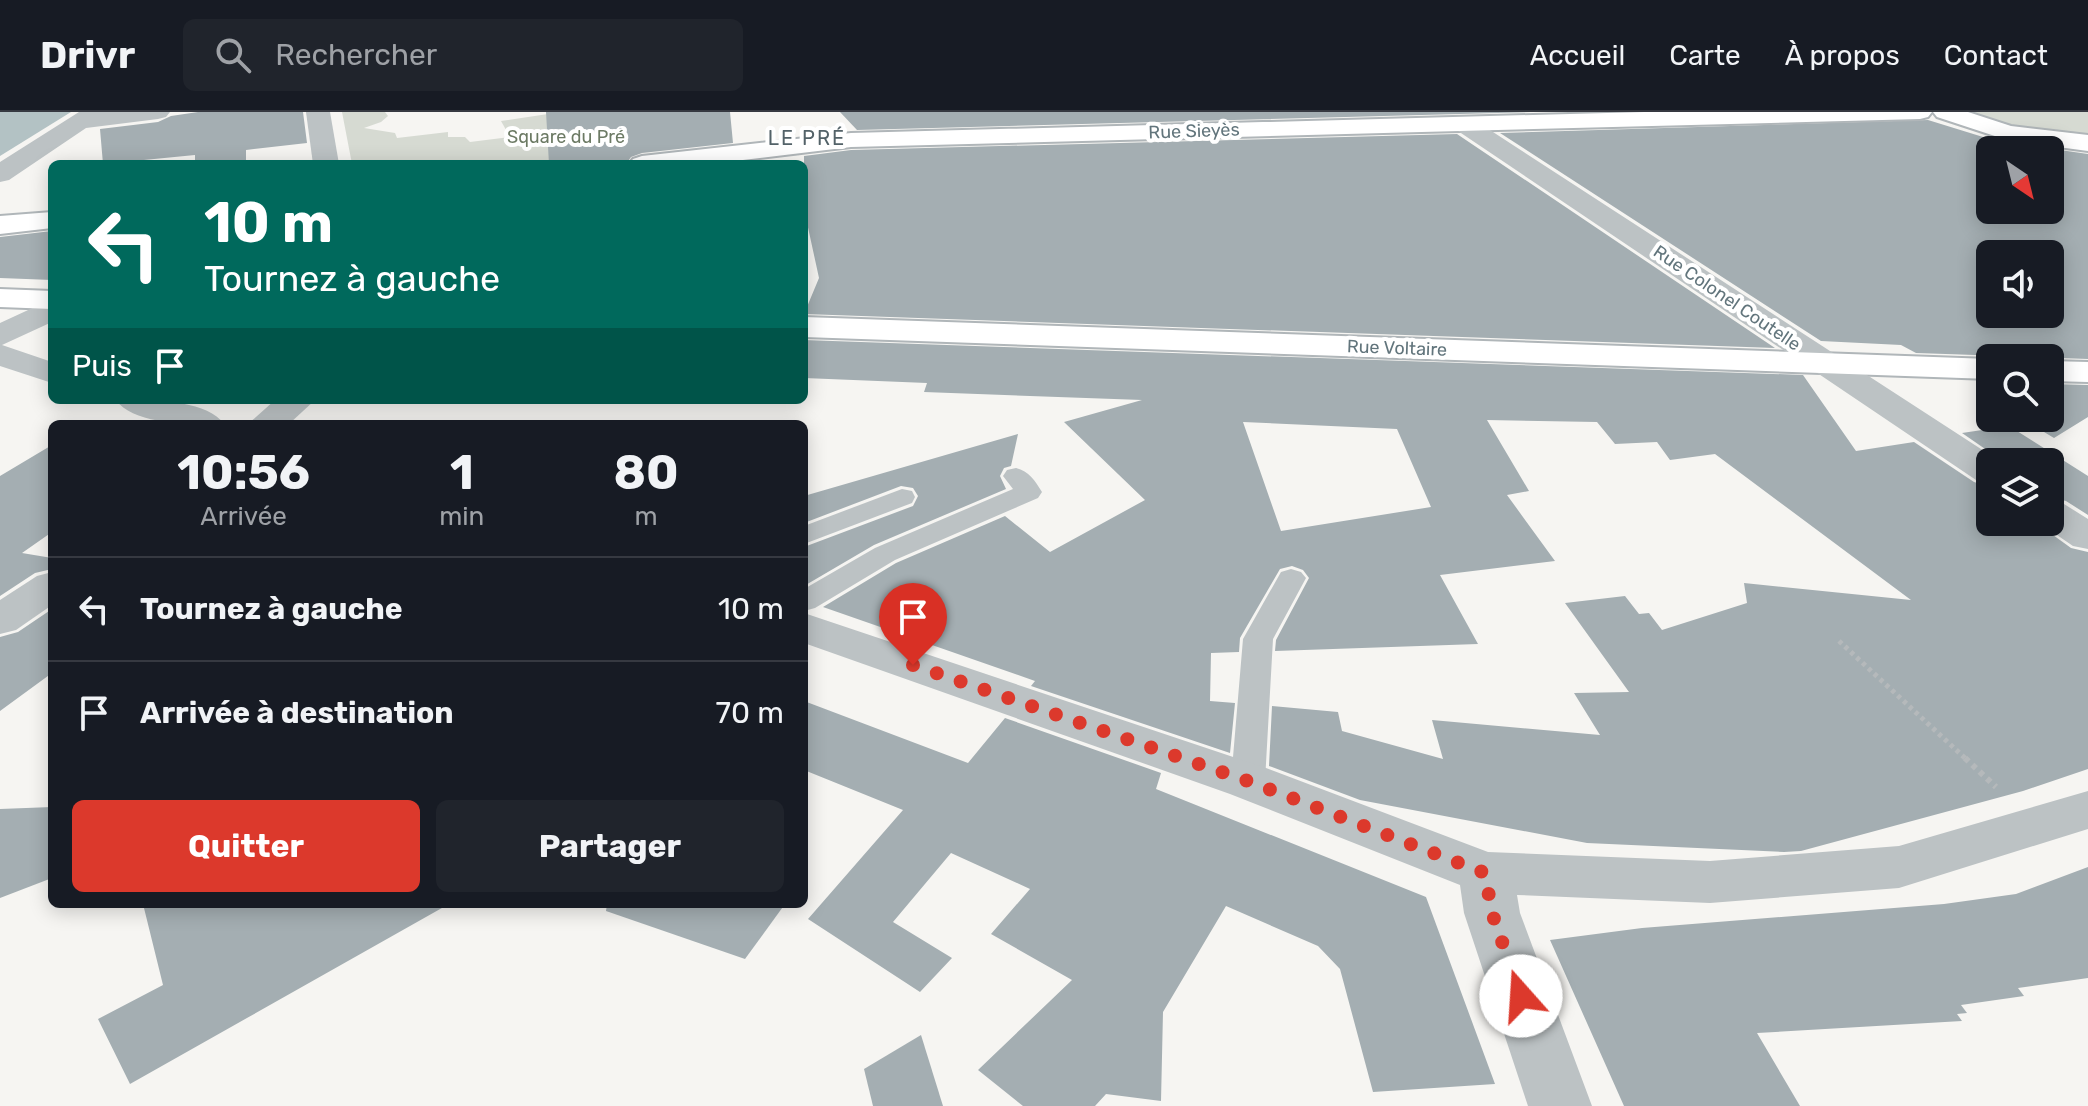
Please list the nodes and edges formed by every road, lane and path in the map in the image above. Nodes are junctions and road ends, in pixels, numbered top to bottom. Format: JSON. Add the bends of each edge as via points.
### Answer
{"nodes":[{"id":1,"x":158,"y":112,"type":"edge"},
{"id":2,"x":318,"y":112,"type":"edge"},
{"id":3,"x":1920,"y":112,"type":"edge"},
{"id":4,"x":1945,"y":112,"type":"edge"},
{"id":5,"x":88,"y":117,"type":"edge"},
{"id":6,"x":1476,"y":120,"type":"edge"},
{"id":7,"x":2088,"y":143,"type":"edge"},
{"id":8,"x":325,"y":160,"type":"edge"},
{"id":9,"x":677,"y":160,"type":"edge"},
{"id":10,"x":0,"y":174,"type":"edge"},
{"id":11,"x":48,"y":220,"type":"edge"},
{"id":12,"x":0,"y":225,"type":"edge"},
{"id":13,"x":0,"y":298,"type":"edge"},
{"id":14,"x":48,"y":300,"type":"edge"},
{"id":15,"x":48,"y":311,"type":"edge"},
{"id":16,"x":808,"y":327,"type":"edge"},
{"id":17,"x":0,"y":336,"type":"edge"},
{"id":18,"x":0,"y":355,"type":"edge"},
{"id":19,"x":1825,"y":363,"type":"junction"},
{"id":20,"x":1976,"y":368,"type":"edge"},
{"id":21,"x":2064,"y":371,"type":"edge"},
{"id":22,"x":48,"y":372,"type":"edge"},
{"id":23,"x":2088,"y":372,"type":"edge"},
{"id":24,"x":146,"y":404,"type":"edge"},
{"id":25,"x":292,"y":404,"type":"edge"},
{"id":26,"x":194,"y":420,"type":"edge"},
{"id":27,"x":271,"y":420,"type":"edge"},
{"id":28,"x":1976,"y":463,"type":"edge"},
{"id":29,"x":1016,"y":476,"type":"dead end"},
{"id":30,"x":902,"y":497,"type":"dead end"},
{"id":31,"x":2064,"y":521,"type":"edge"},
{"id":32,"x":808,"y":534,"type":"edge"},
{"id":33,"x":2088,"y":537,"type":"edge"},
{"id":34,"x":1291,"y":578,"type":"dead end"},
{"id":35,"x":48,"y":588,"type":"edge"},
{"id":36,"x":808,"y":600,"type":"edge"},
{"id":37,"x":0,"y":620,"type":"edge"},
{"id":38,"x":808,"y":628,"type":"edge"},
{"id":39,"x":1839,"y":641,"type":"dead end"},
{"id":40,"x":1248,"y":781,"type":"junction"},
{"id":41,"x":2064,"y":817,"type":"edge"},
{"id":42,"x":1485,"y":873,"type":"junction"},
{"id":43,"x":1560,"y":1106,"type":"edge"}],
"edges":[{"from":1,"to":5,"type":"street"},
{"from":2,"to":8,"type":"street"},
{"from":3,"to":6,"type":"main road","name":"Rue Sieyès"},
{"from":4,"to":7,"type":"main road","via":[[2007,133]]},
{"from":5,"to":10,"type":"street"},
{"from":6,"to":9,"type":"main road","name":"Rue Sieyès","via":[[851,140]]},
{"from":6,"to":19,"type":"street","name":"Rue Colonel Coutelle"},
{"from":11,"to":12,"type":"main road"},
{"from":13,"to":14,"type":"main road"},
{"from":15,"to":17,"type":"street"},
{"from":16,"to":19,"type":"main road","name":"Rue Voltaire"},
{"from":18,"to":22,"type":"street"},
{"from":19,"to":20,"type":"main road","name":"Rue Voltaire"},
{"from":19,"to":28,"type":"street","name":"Rue Colonel Coutelle"},
{"from":21,"to":23,"type":"main road"},
{"from":24,"to":26,"type":"street"},
{"from":25,"to":27,"type":"street"},
{"from":29,"to":36,"type":"lane","via":[[1029,492],[885,554]]},
{"from":30,"to":32,"type":"lane"},
{"from":31,"to":33,"type":"street"},
{"from":34,"to":40,"type":"lane","via":[[1258,639]]},
{"from":35,"to":37,"type":"street"},
{"from":38,"to":40,"type":"street"},
{"from":39,"to":41,"type":"path","via":[[1965,760]]},
{"from":40,"to":42,"type":"street"},
{"from":41,"to":42,"type":"street","via":[[1899,867],[1710,882]]},
{"from":42,"to":43,"type":"street","via":[[1492,913]]}]}
